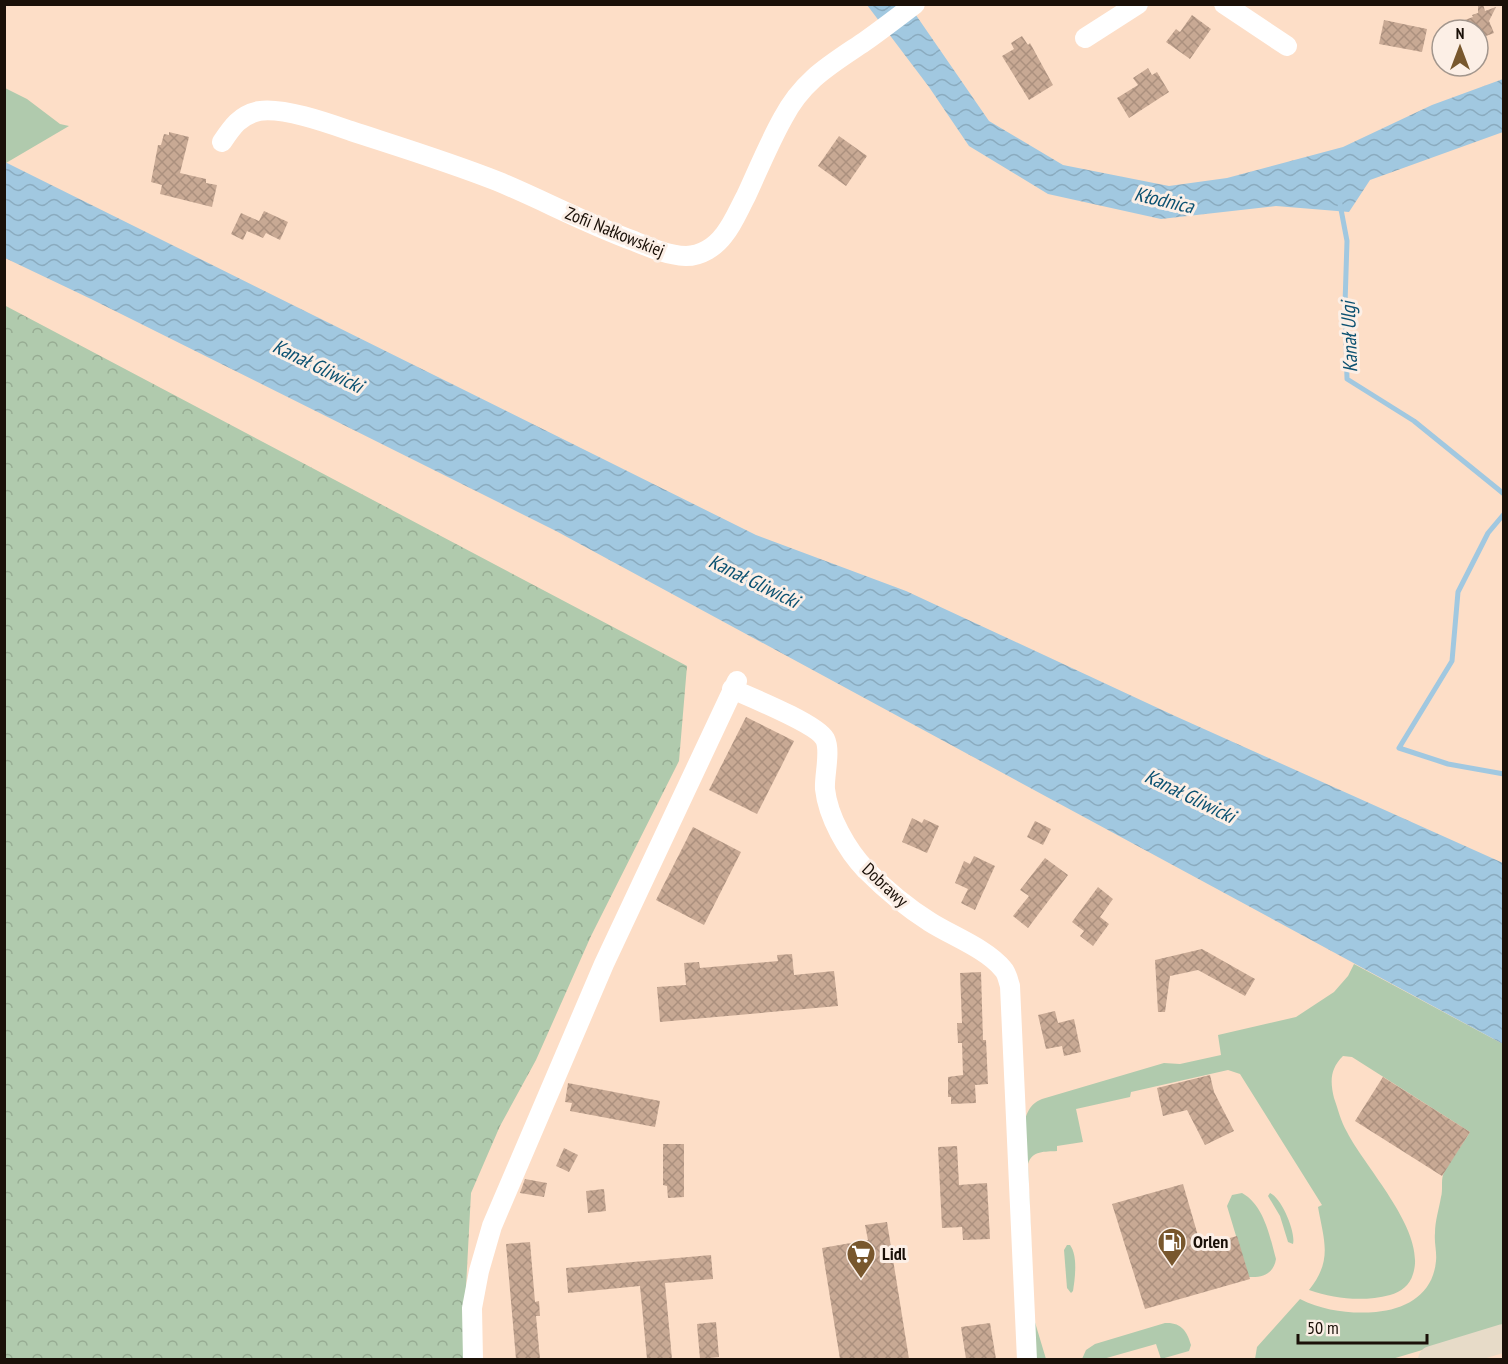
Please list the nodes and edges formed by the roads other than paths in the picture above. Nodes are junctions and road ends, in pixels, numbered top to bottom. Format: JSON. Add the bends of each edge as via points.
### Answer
{"nodes":[{"id":1,"x":915,"y":4,"type":"edge"},
{"id":2,"x":1138,"y":4,"type":"edge"},
{"id":3,"x":1224,"y":4,"type":"edge"},
{"id":4,"x":1085,"y":38,"type":"dead end"},
{"id":5,"x":1287,"y":46,"type":"dead end"},
{"id":6,"x":222,"y":142,"type":"dead end"},
{"id":7,"x":1503,"y":1338,"type":"edge"},
{"id":8,"x":473,"y":1359,"type":"edge"},
{"id":9,"x":1027,"y":1359,"type":"edge"},
{"id":10,"x":1432,"y":1359,"type":"edge"}],
"edges":[{"from":1,"to":6,"type":"street","name":"Zofii Nałkowskiej","via":[[811,79],[783,118],[724,236],[713,247],[689,256],[669,254],[617,235],[453,164],[327,123],[259,111],[234,124]]},
{"from":2,"to":4,"type":"street"},
{"from":3,"to":5,"type":"street"},
{"from":7,"to":10,"type":"main road"},
{"from":8,"to":9,"type":"street","name":"Dobrawy","via":[[472,1308],[492,1226],[604,964],[734,685],[813,728],[825,739],[825,790],[842,835],[860,864],[891,896],[1005,970],[1010,986]]}]}
